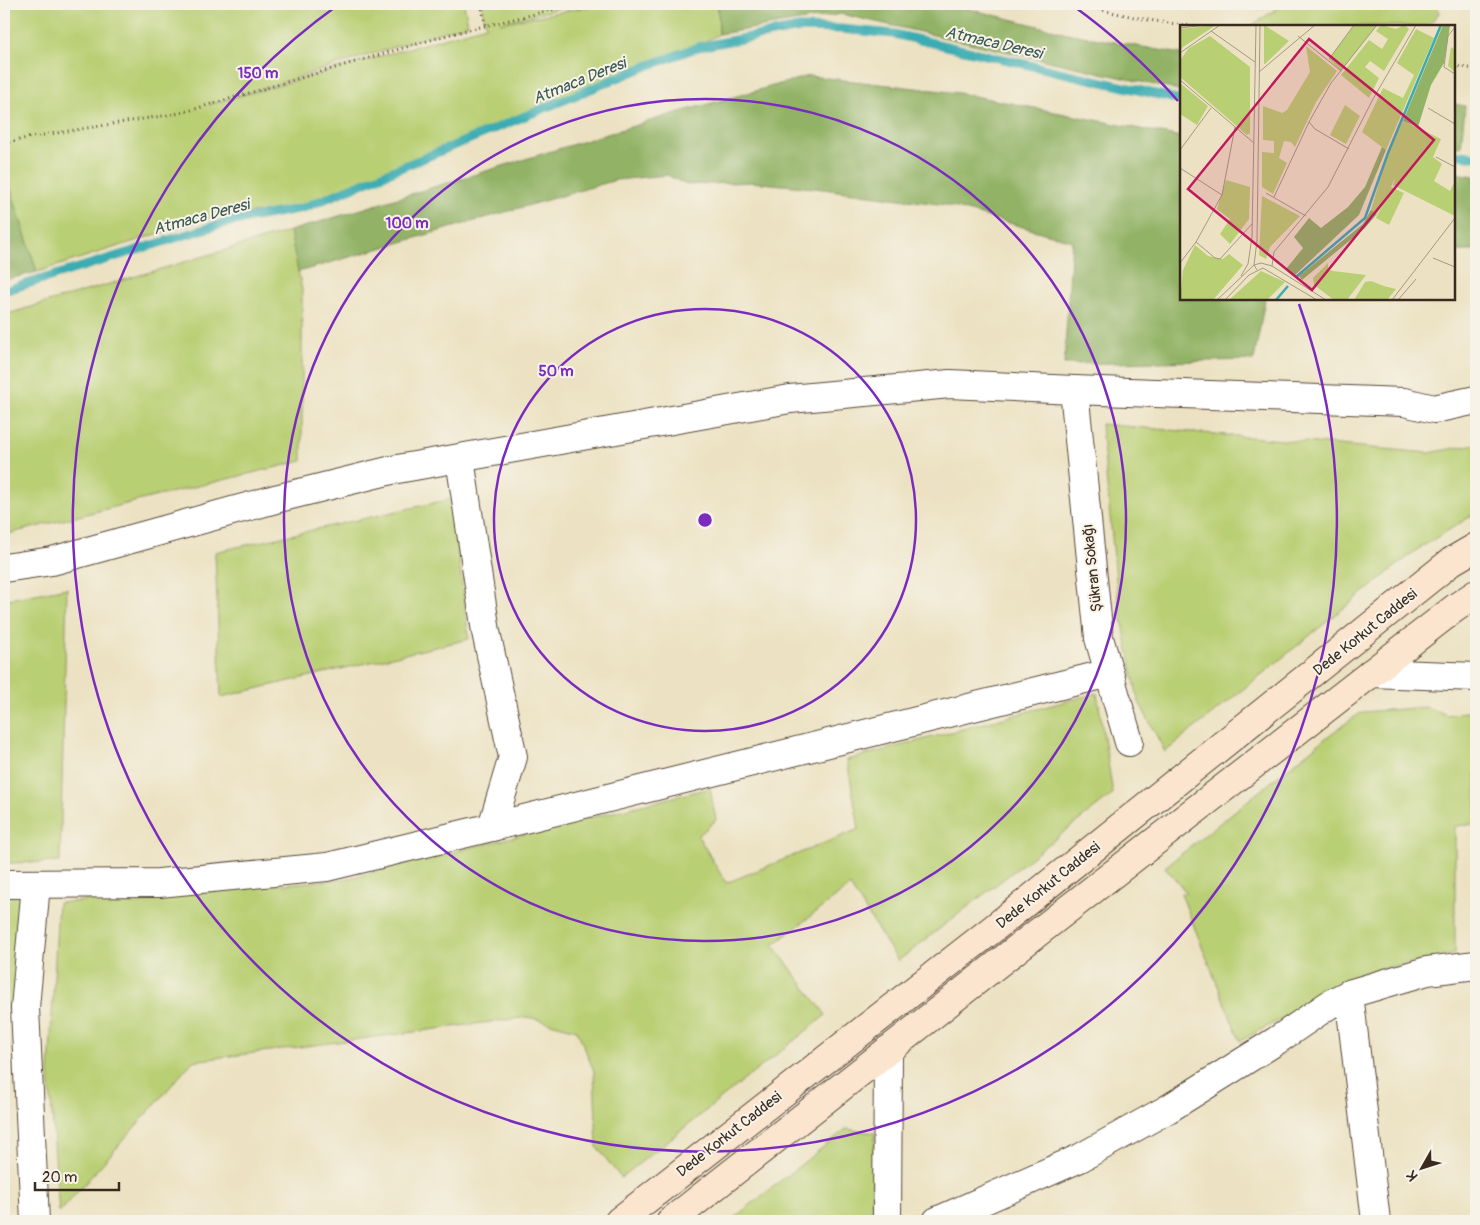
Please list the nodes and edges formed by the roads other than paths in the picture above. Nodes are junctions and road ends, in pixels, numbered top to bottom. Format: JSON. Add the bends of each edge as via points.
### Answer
{"nodes":[{"id":1,"x":1074,"y":390,"type":"junction"},
{"id":2,"x":1476,"y":400,"type":"edge"},
{"id":3,"x":460,"y":459,"type":"junction"},
{"id":4,"x":1476,"y":546,"type":"edge"},
{"id":5,"x":4,"y":568,"type":"edge"},
{"id":6,"x":1476,"y":594,"type":"edge"},
{"id":7,"x":1371,"y":673,"type":"junction"},
{"id":8,"x":1109,"y":674,"type":"junction"},
{"id":9,"x":1476,"y":677,"type":"edge"},
{"id":10,"x":1129,"y":742,"type":"dead end"},
{"id":11,"x":492,"y":827,"type":"junction"},
{"id":12,"x":4,"y":884,"type":"edge"},
{"id":13,"x":36,"y":884,"type":"junction"},
{"id":14,"x":1476,"y":965,"type":"edge"},
{"id":15,"x":1349,"y":994,"type":"junction"},
{"id":16,"x":14,"y":1009,"type":"edge"},
{"id":17,"x":888,"y":1050,"type":"junction"},
{"id":18,"x":35,"y":1221,"type":"edge"},
{"id":19,"x":619,"y":1221,"type":"edge"},
{"id":20,"x":671,"y":1221,"type":"edge"},
{"id":21,"x":886,"y":1221,"type":"edge"},
{"id":22,"x":937,"y":1221,"type":"edge"},
{"id":23,"x":1376,"y":1221,"type":"edge"}],
"edges":[{"from":1,"to":2,"type":"street","via":[[1404,402],[1434,409]]},
{"from":1,"to":3,"type":"street","via":[[950,384],[790,399]]},
{"from":1,"to":8,"type":"street","name":"Şükran Sokağı","via":[[1098,638]]},
{"from":3,"to":5,"type":"street","via":[[392,470],[52,560]]},
{"from":3,"to":11,"type":"street","via":[[486,632],[513,756]]},
{"from":4,"to":19,"type":"street","name":"Dede Korkut Caddesi"},
{"from":6,"to":7,"type":"street","name":"Dede Korkut Caddesi"},
{"from":7,"to":9,"type":"street"},
{"from":7,"to":17,"type":"street","name":"Dede Korkut Caddesi"},
{"from":8,"to":10,"type":"street","name":"Şükran Sokağı"},
{"from":8,"to":11,"type":"street"},
{"from":11,"to":13,"type":"street","via":[[327,867],[159,883]]},
{"from":12,"to":13,"type":"street"},
{"from":13,"to":16,"type":"street"},
{"from":14,"to":15,"type":"street","via":[[1427,971]]},
{"from":15,"to":22,"type":"street","via":[[1160,1114],[1080,1158]]},
{"from":15,"to":23,"type":"street"},
{"from":16,"to":18,"type":"street"},
{"from":17,"to":20,"type":"street","name":"Dede Korkut Caddesi"},
{"from":17,"to":21,"type":"street"}]}
